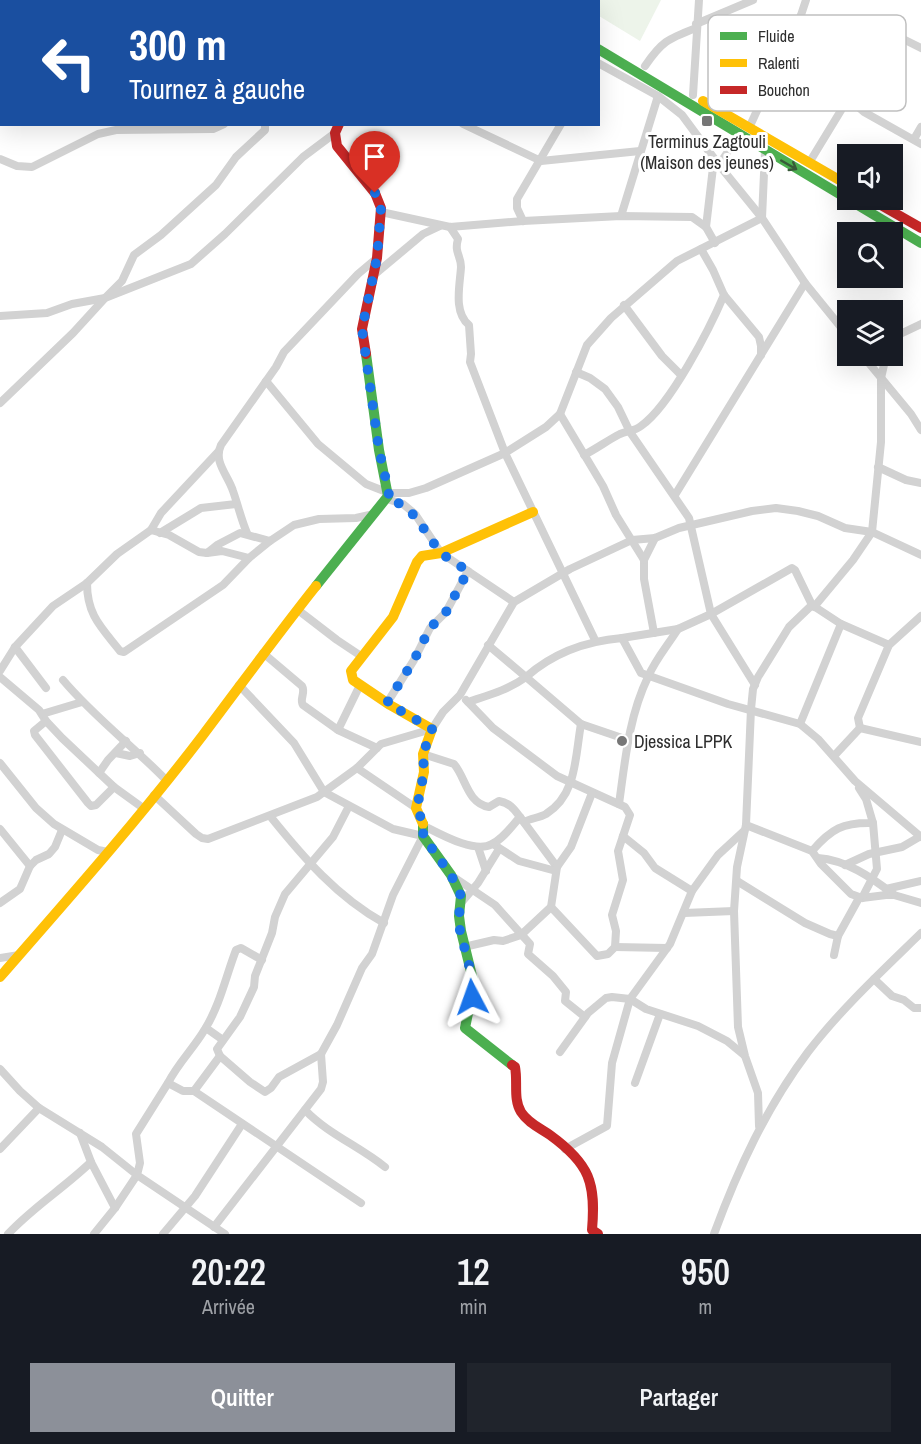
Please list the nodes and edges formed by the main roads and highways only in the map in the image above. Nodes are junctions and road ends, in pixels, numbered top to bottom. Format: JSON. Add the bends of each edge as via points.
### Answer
{"nodes":[{"id":1,"x":600,"y":39,"type":"edge"},
{"id":2,"x":600,"y":56,"type":"edge"},
{"id":3,"x":708,"y":106,"type":"edge"},
{"id":4,"x":716,"y":111,"type":"edge"},
{"id":5,"x":337,"y":129,"type":"edge"},
{"id":6,"x":744,"y":131,"type":"junction"},
{"id":7,"x":837,"y":179,"type":"edge"},
{"id":8,"x":890,"y":210,"type":"edge"},
{"id":9,"x":921,"y":228,"type":"edge"},
{"id":10,"x":921,"y":243,"type":"edge"},
{"id":11,"x":533,"y":512,"type":"road end"},
{"id":12,"x":0,"y":977,"type":"edge"},
{"id":13,"x":598,"y":1234,"type":"edge"}],
"edges":[{"from":1,"to":3,"type":"main road"},
{"from":2,"to":6,"type":"main road"},
{"from":4,"to":6,"type":"main road"},
{"from":5,"to":12,"type":"main road","via":[[337,146],[375,193],[381,212],[377,258],[362,329],[388,496],[207,730]]},
{"from":6,"to":7,"type":"main road"},
{"from":6,"to":10,"type":"main road","one_way":true,"via":[[765,152]]},
{"from":8,"to":9,"type":"main road"},
{"from":11,"to":13,"type":"main road","via":[[441,553],[422,556],[393,617],[351,671],[353,680],[432,729],[423,754],[417,808],[424,831],[461,896],[459,916],[474,984],[465,1028],[515,1067],[516,1100],[521,1112],[566,1149],[586,1173],[592,1188],[592,1230]]}]}
